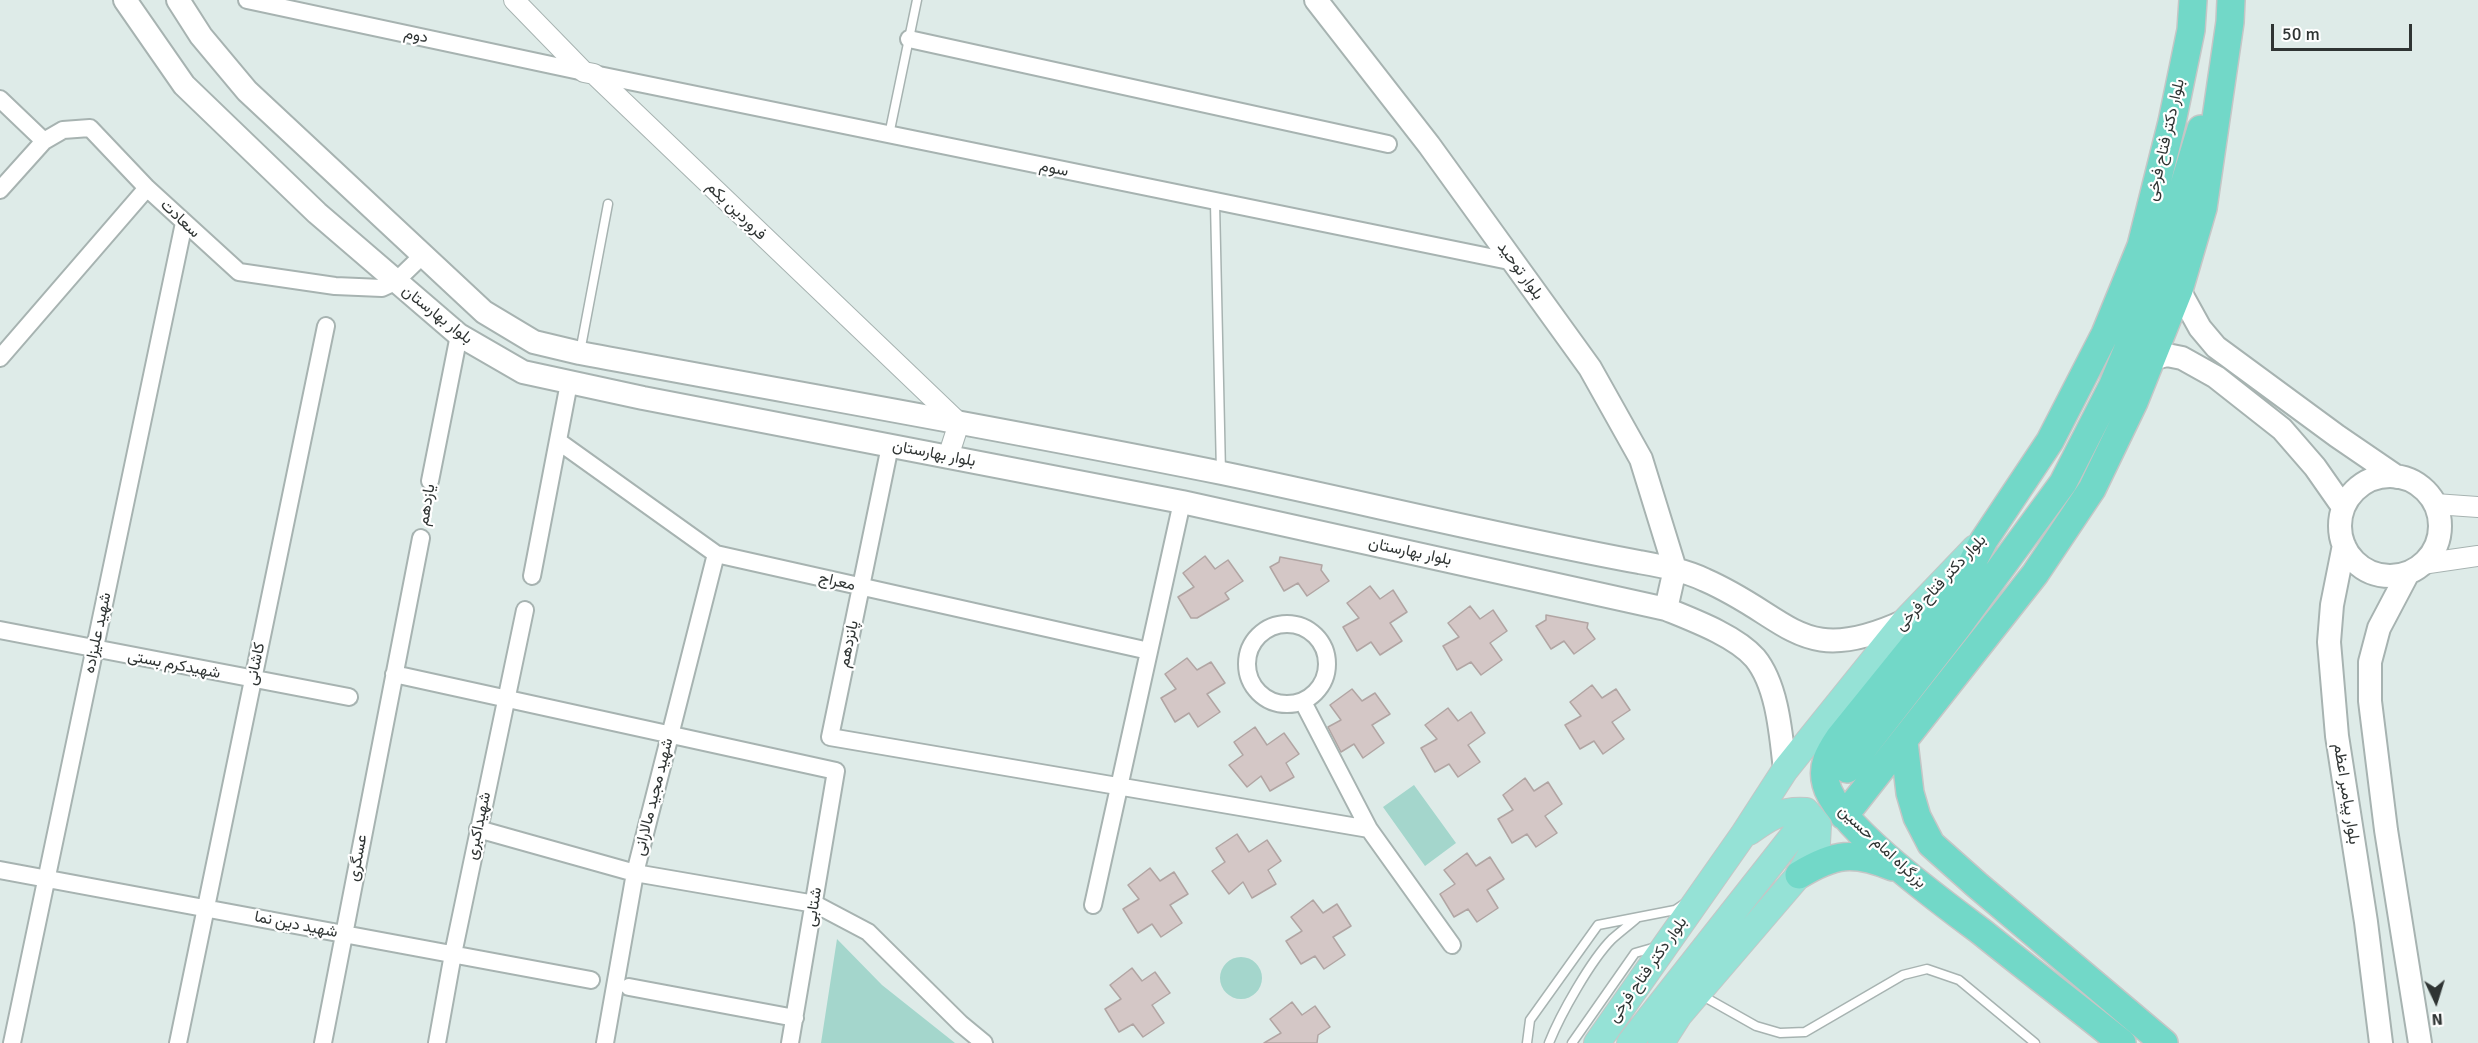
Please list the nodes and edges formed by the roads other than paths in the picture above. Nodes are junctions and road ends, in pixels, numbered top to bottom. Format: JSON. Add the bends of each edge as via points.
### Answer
{"nodes":[{"id":1,"x":125,"y":0,"type":"edge"},
{"id":2,"x":178,"y":0,"type":"edge"},
{"id":3,"x":247,"y":0,"type":"edge"},
{"id":4,"x":514,"y":0,"type":"edge"},
{"id":5,"x":917,"y":0,"type":"edge"},
{"id":6,"x":1316,"y":0,"type":"edge"},
{"id":7,"x":2193,"y":0,"type":"edge"},
{"id":8,"x":2231,"y":11,"type":"edge"},
{"id":9,"x":909,"y":39,"type":"junction"},
{"id":10,"x":589,"y":73,"type":"junction"},
{"id":11,"x":0,"y":99,"type":"edge"},
{"id":12,"x":890,"y":135,"type":"junction"},
{"id":13,"x":44,"y":141,"type":"junction"},
{"id":14,"x":1388,"y":144,"type":"dead end"},
{"id":15,"x":147,"y":188,"type":"junction"},
{"id":16,"x":0,"y":190,"type":"edge"},
{"id":17,"x":1215,"y":203,"type":"junction"},
{"id":18,"x":608,"y":204,"type":"dead end"},
{"id":19,"x":184,"y":224,"type":"junction"},
{"id":20,"x":423,"y":255,"type":"junction"},
{"id":21,"x":1514,"y":262,"type":"junction"},
{"id":22,"x":395,"y":282,"type":"junction"},
{"id":23,"x":2179,"y":290,"type":"junction"},
{"id":24,"x":326,"y":326,"type":"dead end"},
{"id":25,"x":459,"y":335,"type":"junction"},
{"id":26,"x":580,"y":353,"type":"junction"},
{"id":27,"x":0,"y":358,"type":"edge"},
{"id":28,"x":2151,"y":359,"type":"junction"},
{"id":29,"x":569,"y":383,"type":"junction"},
{"id":30,"x":959,"y":423,"type":"junction"},
{"id":31,"x":558,"y":441,"type":"junction"},
{"id":32,"x":891,"y":446,"type":"junction"},
{"id":33,"x":948,"y":457,"type":"junction"},
{"id":34,"x":1221,"y":473,"type":"junction"},
{"id":35,"x":2397,"y":477,"type":"junction"},
{"id":36,"x":430,"y":481,"type":"road end"},
{"id":37,"x":1182,"y":502,"type":"junction"},
{"id":38,"x":2435,"y":504,"type":"junction"},
{"id":39,"x":2343,"y":507,"type":"junction"},
{"id":40,"x":2478,"y":507,"type":"edge"},
{"id":41,"x":421,"y":538,"type":"road end"},
{"id":42,"x":1984,"y":540,"type":"junction"},
{"id":43,"x":2344,"y":545,"type":"junction"},
{"id":44,"x":716,"y":554,"type":"junction"},
{"id":45,"x":2478,"y":556,"type":"edge"},
{"id":46,"x":2415,"y":568,"type":"junction"},
{"id":47,"x":1675,"y":569,"type":"junction"},
{"id":48,"x":531,"y":576,"type":"dead end"},
{"id":49,"x":861,"y":588,"type":"junction"},
{"id":50,"x":1666,"y":609,"type":"junction"},
{"id":51,"x":525,"y":610,"type":"dead end"},
{"id":52,"x":1905,"y":621,"type":"junction"},
{"id":53,"x":0,"y":630,"type":"edge"},
{"id":54,"x":94,"y":649,"type":"junction"},
{"id":55,"x":1149,"y":651,"type":"junction"},
{"id":56,"x":394,"y":674,"type":"junction"},
{"id":57,"x":253,"y":680,"type":"junction"},
{"id":58,"x":349,"y":698,"type":"dead end"},
{"id":59,"x":508,"y":700,"type":"junction"},
{"id":60,"x":1303,"y":702,"type":"junction"},
{"id":61,"x":669,"y":736,"type":"junction"},
{"id":62,"x":1904,"y":742,"type":"junction"},
{"id":63,"x":1847,"y":769,"type":"dead end"},
{"id":64,"x":1785,"y":770,"type":"junction"},
{"id":65,"x":1119,"y":786,"type":"junction"},
{"id":66,"x":1844,"y":816,"type":"junction"},
{"id":67,"x":1369,"y":829,"type":"junction"},
{"id":68,"x":478,"y":830,"type":"junction"},
{"id":69,"x":1796,"y":832,"type":"dead end"},
{"id":70,"x":1743,"y":836,"type":"junction"},
{"id":71,"x":0,"y":870,"type":"edge"},
{"id":72,"x":1904,"y":872,"type":"junction"},
{"id":73,"x":635,"y":873,"type":"junction"},
{"id":74,"x":1799,"y":875,"type":"junction"},
{"id":75,"x":47,"y":878,"type":"junction"},
{"id":76,"x":1702,"y":893,"type":"junction"},
{"id":77,"x":814,"y":904,"type":"junction"},
{"id":78,"x":1093,"y":905,"type":"dead end"},
{"id":79,"x":206,"y":908,"type":"junction"},
{"id":80,"x":1640,"y":915,"type":"junction"},
{"id":81,"x":344,"y":934,"type":"junction"},
{"id":82,"x":2044,"y":942,"type":"junction"},
{"id":83,"x":1668,"y":943,"type":"junction"},
{"id":84,"x":1452,"y":945,"type":"dead end"},
{"id":85,"x":453,"y":954,"type":"junction"},
{"id":86,"x":2024,"y":966,"type":"junction"},
{"id":87,"x":591,"y":980,"type":"dead end"},
{"id":88,"x":629,"y":987,"type":"dead end"},
{"id":89,"x":1698,"y":993,"type":"junction"},
{"id":90,"x":795,"y":1018,"type":"junction"},
{"id":91,"x":12,"y":1043,"type":"edge"},
{"id":92,"x":178,"y":1043,"type":"edge"},
{"id":93,"x":323,"y":1043,"type":"edge"},
{"id":94,"x":437,"y":1043,"type":"edge"},
{"id":95,"x":605,"y":1043,"type":"edge"},
{"id":96,"x":790,"y":1043,"type":"edge"},
{"id":97,"x":984,"y":1043,"type":"edge"},
{"id":98,"x":1527,"y":1043,"type":"edge"},
{"id":99,"x":1549,"y":1043,"type":"edge"},
{"id":100,"x":1572,"y":1043,"type":"edge"},
{"id":101,"x":1597,"y":1043,"type":"edge"},
{"id":102,"x":1629,"y":1043,"type":"edge"},
{"id":103,"x":1661,"y":1043,"type":"edge"},
{"id":104,"x":2035,"y":1043,"type":"edge"},
{"id":105,"x":2122,"y":1043,"type":"edge"},
{"id":106,"x":2164,"y":1043,"type":"edge"},
{"id":107,"x":2381,"y":1043,"type":"edge"},
{"id":108,"x":2420,"y":1043,"type":"edge"}],
"edges":[{"from":1,"to":22,"type":"main road","name":"بلوار بهارستان","via":[[184,85]]},
{"from":2,"to":20,"type":"main road","name":"بلوار بهارستان","via":[[201,36],[247,91]]},
{"from":3,"to":10,"type":"street","name":"دوم"},
{"from":4,"to":10,"type":"street","name":"فروردین یکم"},
{"from":5,"to":9,"type":"lane"},
{"from":6,"to":21,"type":"main road","name":"بلوار توحید"},
{"from":7,"to":42,"type":"highway","name":"بلوار دکتر فتاح فرخی","via":[[2191,30],[2172,122],[2141,246],[2105,334],[2050,441]]},
{"from":8,"to":23,"type":"highway","via":[[2203,208]]},
{"from":8,"to":63,"type":"highway","via":[[2205,115],[2153,288],[2112,387],[2063,483],[1956,630]]},
{"from":9,"to":12,"type":"lane"},
{"from":9,"to":14,"type":"street"},
{"from":10,"to":12,"type":"street","name":"سوم"},
{"from":10,"to":30,"type":"street","name":"فروردین یکم"},
{"from":11,"to":13,"type":"street"},
{"from":12,"to":17,"type":"street","name":"سوم"},
{"from":13,"to":15,"type":"street","name":"سعادت","via":[[63,130],[90,128]]},
{"from":13,"to":16,"type":"street"},
{"from":15,"to":19,"type":"street","name":"سعادت"},
{"from":15,"to":27,"type":"street"},
{"from":17,"to":21,"type":"street","name":"سوم"},
{"from":17,"to":34,"type":"lane"},
{"from":18,"to":26,"type":"lane"},
{"from":19,"to":22,"type":"street","name":"سعادت","via":[[239,272],[366,288],[382,288]]},
{"from":19,"to":54,"type":"street","name":"شهید علیزاده"},
{"from":20,"to":22,"type":"street"},
{"from":20,"to":26,"type":"main road","name":"بلوار بهارستان","via":[[484,312],[534,342]]},
{"from":21,"to":47,"type":"main road","name":"بلوار توحید","via":[[1590,368],[1641,459]]},
{"from":22,"to":25,"type":"main road","name":"بلوار بهارستان"},
{"from":23,"to":28,"type":"highway"},
{"from":23,"to":35,"type":"main road","via":[[2200,328],[2216,347]]},
{"from":24,"to":57,"type":"street","name":"کاشانی"},
{"from":25,"to":29,"type":"main road","name":"بلوار بهارستان","via":[[523,372]]},
{"from":25,"to":36,"type":"street","name":"یازدهم"},
{"from":26,"to":30,"type":"main road","name":"بلوار بهارستان"},
{"from":28,"to":39,"type":"main road","via":[[2167,355],[2182,358],[2216,377],[2282,429]]},
{"from":28,"to":62,"type":"highway","via":[[2092,489],[2035,574]]},
{"from":29,"to":31,"type":"street"},
{"from":29,"to":32,"type":"main road","name":"بلوار بهارستان"},
{"from":30,"to":33,"type":"street"},
{"from":30,"to":34,"type":"main road","name":"بلوار بهارستان"},
{"from":31,"to":44,"type":"street","name":"معراج"},
{"from":31,"to":48,"type":"street"},
{"from":32,"to":33,"type":"main road","name":"بلوار بهارستان"},
{"from":32,"to":49,"type":"street","name":"پانزدهم"},
{"from":33,"to":37,"type":"main road","name":"بلوار بهارستان"},
{"from":34,"to":47,"type":"main road","name":"بلوار بهارستان"},
{"from":35,"to":38,"type":"main road","via":[[2426,491]]},
{"from":35,"to":39,"type":"main road","via":[[2380,477],[2365,483]]},
{"from":37,"to":50,"type":"main road","name":"بلوار بهارستان"},
{"from":37,"to":55,"type":"street"},
{"from":38,"to":40,"type":"street"},
{"from":38,"to":46,"type":"main road","via":[[2439,536],[2433,551]]},
{"from":39,"to":43,"type":"main road","via":[[2339,523]]},
{"from":41,"to":56,"type":"street","name":"یازدهم"},
{"from":42,"to":52,"type":"main road","name":"بلوار دکتر فتاح فرخی"},
{"from":42,"to":66,"type":"highway","name":"بزرگراه امام حسین","via":[[1957,592],[1829,753],[1826,785]]},
{"from":43,"to":46,"type":"main road","via":[[2348,555],[2369,572],[2389,576]]},
{"from":43,"to":107,"type":"main road","name":"بلوار پیامبر اعظم","via":[[2329,642],[2337,736]]},
{"from":44,"to":49,"type":"street","name":"معراج"},
{"from":44,"to":61,"type":"street","name":"شهید مجید مالارانی"},
{"from":45,"to":46,"type":"street"},
{"from":46,"to":108,"type":"main road","name":"بلوار پیامبر اعظم","via":[[2379,628],[2370,662],[2370,701]]},
{"from":47,"to":50,"type":"main road"},
{"from":47,"to":52,"type":"main road","name":"بلوار بهارستان","via":[[1706,580],[1798,634],[1821,641],[1843,641],[1878,633]]},
{"from":49,"to":55,"type":"street","name":"معراج"},
{"from":49,"to":65,"type":"street","name":"پانزدهم","via":[[830,737]]},
{"from":50,"to":64,"type":"main road","name":"بلوار بهارستان","via":[[1705,626],[1755,658],[1765,675],[1779,722]]},
{"from":51,"to":59,"type":"street","name":"شهیداکبری"},
{"from":52,"to":64,"type":"main road","name":"بلوار دکتر فتاح فرخی"},
{"from":53,"to":54,"type":"street","name":"شهیدکرم بستی"},
{"from":54,"to":57,"type":"street","name":"شهیدکرم بستی"},
{"from":54,"to":75,"type":"street","name":"شهید علیزاده"},
{"from":55,"to":65,"type":"street"},
{"from":56,"to":59,"type":"street"},
{"from":56,"to":81,"type":"street","name":"عسگری"},
{"from":57,"to":58,"type":"street","name":"شهیدکرم بستی"},
{"from":57,"to":79,"type":"street","name":"کاشانی"},
{"from":59,"to":61,"type":"street"},
{"from":59,"to":68,"type":"street","name":"شهیداکبری"},
{"from":60,"to":60,"type":"street","via":[[1275,703],[1263,697],[1251,681],[1247,661],[1250,648],[1257,637],[1280,624],[1293,624],[1311,632],[1324,647],[1328,660],[1323,685]]},
{"from":60,"to":67,"type":"street"},
{"from":61,"to":73,"type":"street","name":"شهید مجید مالارانی"},
{"from":61,"to":77,"type":"street","name":"شتابی","via":[[836,771]]},
{"from":62,"to":66,"type":"highway"},
{"from":62,"to":82,"type":"highway","via":[[1917,817],[1931,844]]},
{"from":64,"to":70,"type":"main road","name":"بلوار دکتر فتاح فرخی"},
{"from":65,"to":67,"type":"street"},
{"from":65,"to":78,"type":"street"},
{"from":66,"to":72,"type":"highway","name":"بزرگراه امام حسین"},
{"from":67,"to":84,"type":"street"},
{"from":68,"to":73,"type":"street"},
{"from":68,"to":85,"type":"street","name":"شهیداکبری"},
{"from":69,"to":102,"type":"main road"},
{"from":70,"to":74,"type":"main road","via":[[1773,815],[1806,811],[1818,825],[1817,844]]},
{"from":70,"to":76,"type":"main road","name":"بلوار دکتر فتاح فرخی"},
{"from":71,"to":75,"type":"street","name":"شهید دین نما"},
{"from":72,"to":74,"type":"highway","via":[[1867,857],[1844,855],[1820,862]]},
{"from":72,"to":86,"type":"highway","name":"بزرگراه امام حسین"},
{"from":73,"to":77,"type":"street"},
{"from":73,"to":95,"type":"street","name":"شهید مجید مالارانی"},
{"from":74,"to":89,"type":"main road"},
{"from":75,"to":79,"type":"street","name":"شهید دین نما"},
{"from":75,"to":91,"type":"street","name":"شهید علیزاده"},
{"from":76,"to":80,"type":"lane","via":[[1676,910]]},
{"from":76,"to":83,"type":"main road","name":"بلوار دکتر فتاح فرخی"},
{"from":77,"to":90,"type":"street","name":"شتابی"},
{"from":77,"to":97,"type":"street","via":[[868,932]]},
{"from":79,"to":81,"type":"street","name":"شهید دین نما"},
{"from":79,"to":92,"type":"street","name":"کاشانی"},
{"from":80,"to":98,"type":"lane","via":[[1598,925],[1530,1020]]},
{"from":80,"to":99,"type":"lane","via":[[1611,941]]},
{"from":81,"to":85,"type":"street","name":"شهید دین نما"},
{"from":81,"to":93,"type":"street","name":"عسگری"},
{"from":82,"to":86,"type":"highway"},
{"from":82,"to":106,"type":"highway"},
{"from":83,"to":100,"type":"lane","via":[[1635,953]]},
{"from":83,"to":101,"type":"main road","name":"بلوار دکتر فتاح فرخی"},
{"from":85,"to":87,"type":"street","name":"شهید دین نما"},
{"from":85,"to":94,"type":"street","name":"شهیداکبری"},
{"from":86,"to":105,"type":"highway","name":"بزرگراه امام حسین"},
{"from":88,"to":90,"type":"street"},
{"from":89,"to":103,"type":"main road"},
{"from":89,"to":104,"type":"lane","via":[[1756,1026],[1780,1033],[1806,1032],[1903,975],[1927,969],[1959,980]]},
{"from":90,"to":96,"type":"street","name":"شتابی"}]}
